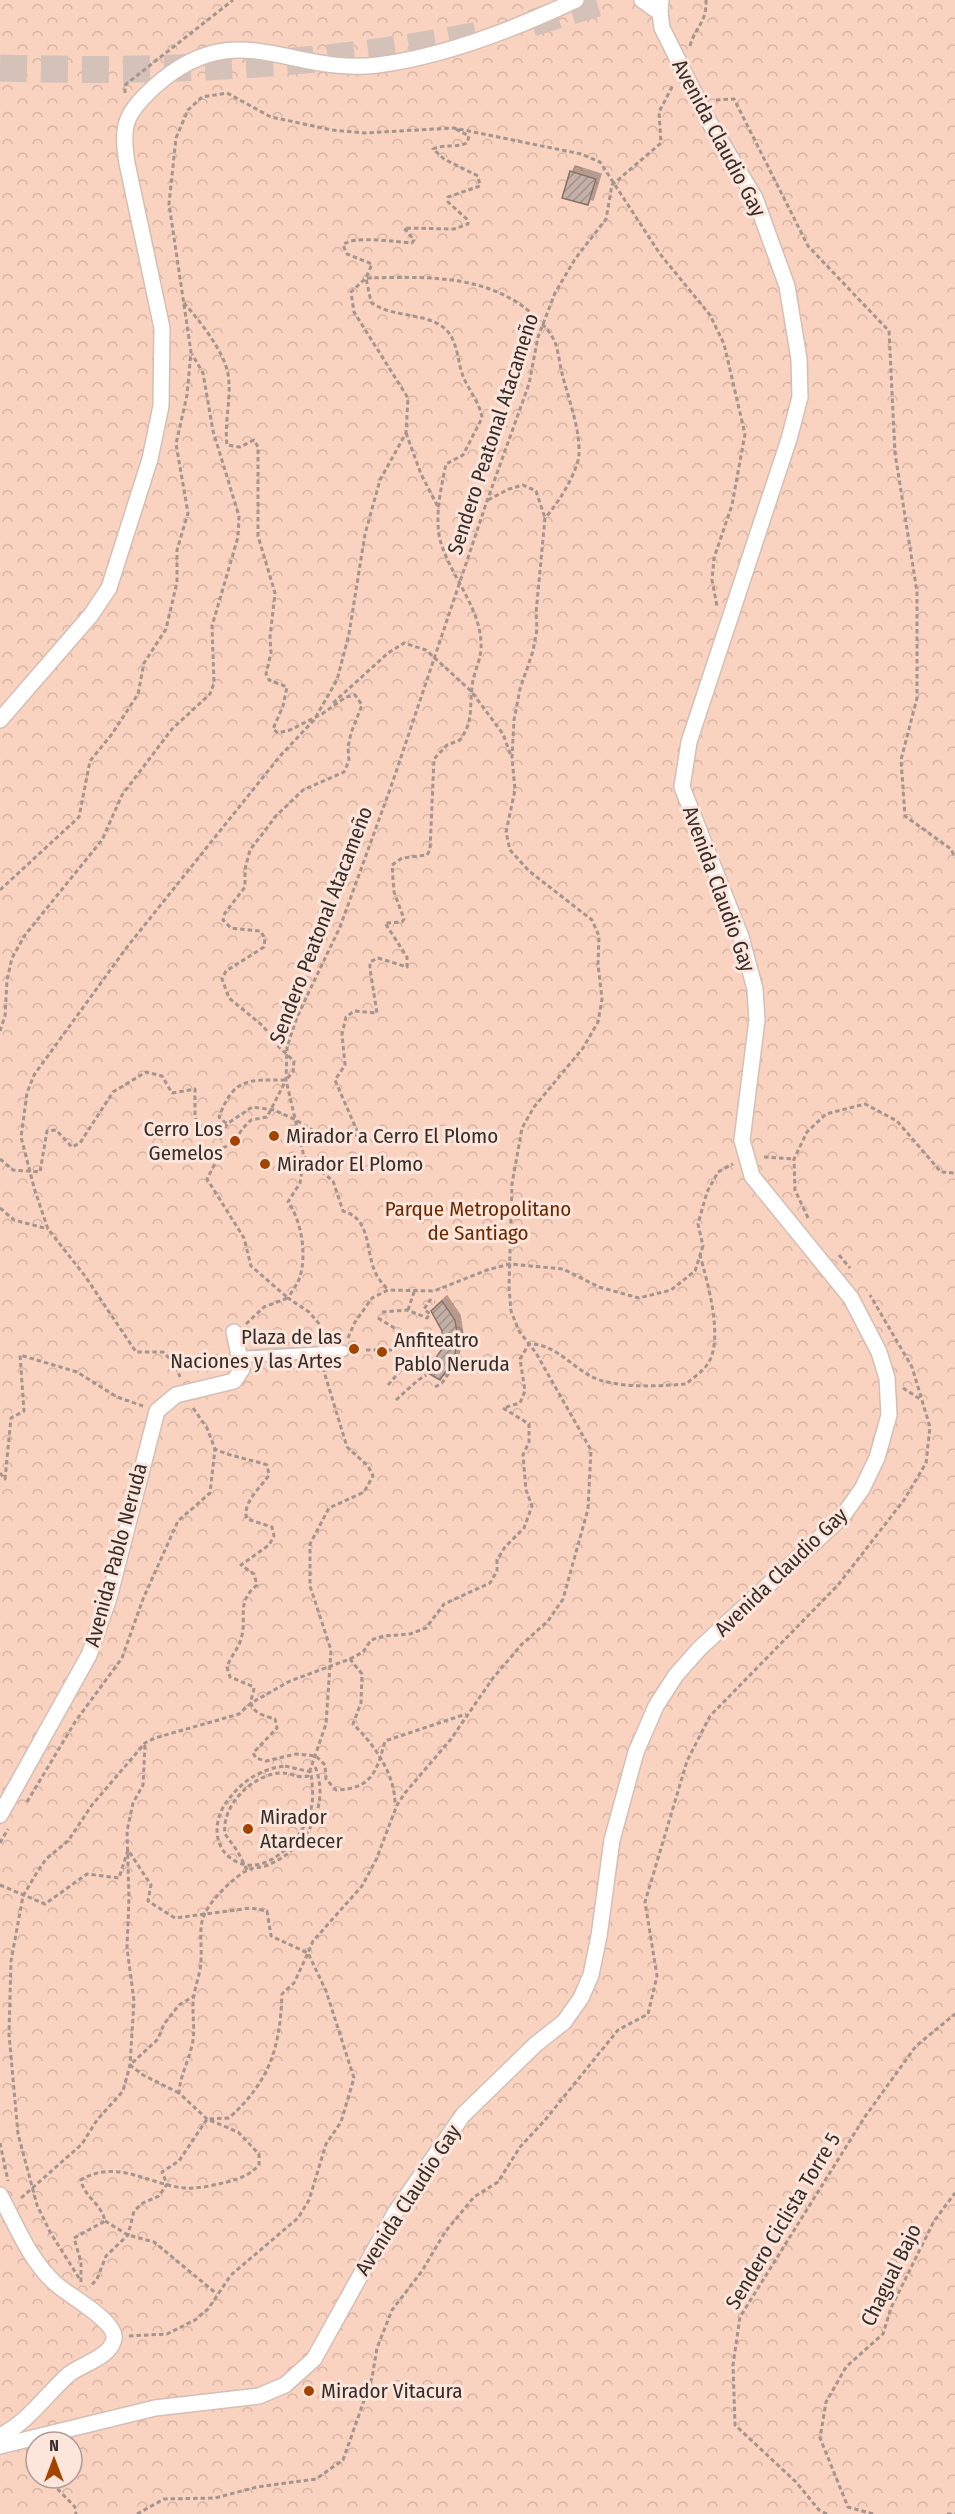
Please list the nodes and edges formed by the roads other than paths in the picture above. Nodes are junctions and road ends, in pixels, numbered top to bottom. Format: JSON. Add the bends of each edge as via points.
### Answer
{"nodes":[{"id":1,"x":576,"y":0,"type":"edge"},
{"id":2,"x":642,"y":0,"type":"edge"},
{"id":3,"x":661,"y":7,"type":"edge"},
{"id":4,"x":0,"y":720,"type":"edge"},
{"id":5,"x":234,"y":1332,"type":"road end"},
{"id":6,"x":343,"y":1351,"type":"road end"},
{"id":7,"x":239,"y":1358,"type":"junction"},
{"id":8,"x":6,"y":1818,"type":"edge"},
{"id":9,"x":7,"y":2192,"type":"edge"},
{"id":10,"x":0,"y":2436,"type":"edge"},
{"id":11,"x":0,"y":2446,"type":"edge"}],
"edges":[{"from":1,"to":4,"type":"street","via":[[444,50],[381,64],[358,67],[255,50],[216,51],[169,74],[126,119],[127,163],[162,328],[161,406],[150,459],[109,588],[91,615]]},
{"from":2,"to":3,"type":"street","name":"Avenida Claudio Gay"},
{"from":3,"to":11,"type":"street","name":"Avenida Claudio Gay","via":[[662,28],[708,120],[755,198],[787,286],[799,359],[800,397],[789,439],[688,742],[682,787],[741,937],[755,989],[757,1020],[742,1140],[752,1176],[851,1298],[879,1352],[887,1378],[889,1415],[877,1458],[842,1517],[700,1648],[656,1706],[636,1752],[612,1840],[599,1936],[591,1975],[581,1998],[564,2022],[463,2115],[395,2213],[314,2359],[285,2385],[259,2396],[156,2408]]},
{"from":5,"to":7,"type":"street"},
{"from":6,"to":7,"type":"street"},
{"from":7,"to":8,"type":"street","name":"Avenida Pablo Neruda","via":[[242,1369],[234,1381],[186,1392],[166,1400],[157,1411],[109,1598],[89,1655]]},
{"from":9,"to":10,"type":"street","via":[[41,2268],[68,2295],[110,2325],[114,2336],[104,2353],[70,2373],[18,2427]]}]}
